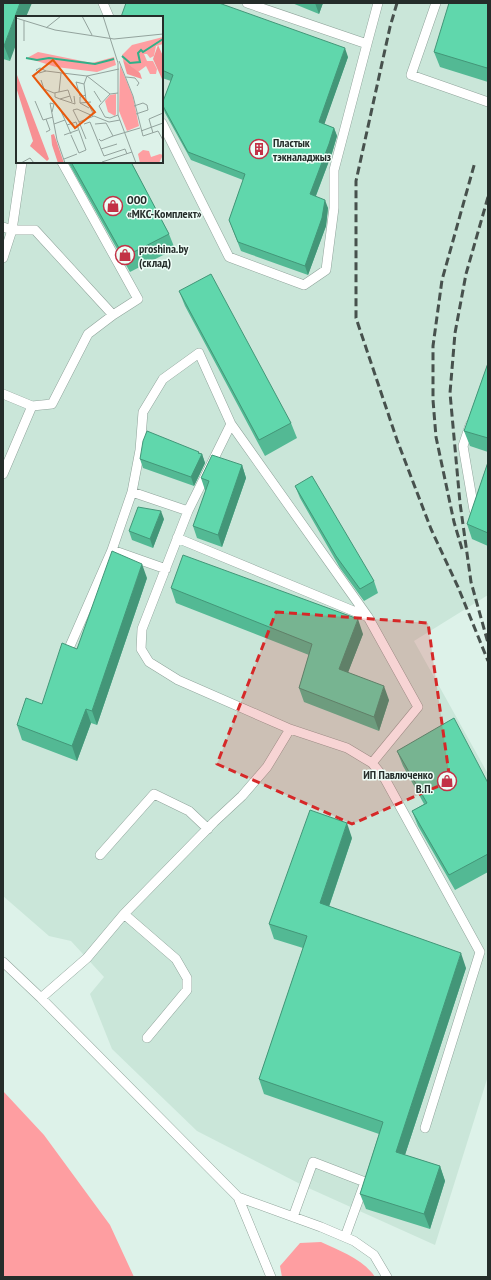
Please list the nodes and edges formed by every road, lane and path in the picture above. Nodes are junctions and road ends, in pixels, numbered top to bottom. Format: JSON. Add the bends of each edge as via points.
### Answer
{"nodes":[{"id":1,"x":102,"y":3,"type":"edge"},
{"id":2,"x":247,"y":3,"type":"edge"},
{"id":3,"x":378,"y":3,"type":"edge"},
{"id":4,"x":436,"y":3,"type":"edge"},
{"id":5,"x":109,"y":16,"type":"edge"},
{"id":6,"x":366,"y":44,"type":"junction"},
{"id":7,"x":488,"y":102,"type":"edge"},
{"id":8,"x":163,"y":125,"type":"edge"},
{"id":9,"x":22,"y":163,"type":"edge"},
{"id":10,"x":63,"y":163,"type":"edge"},
{"id":11,"x":7,"y":228,"type":"edge"},
{"id":12,"x":3,"y":258,"type":"edge"},
{"id":13,"x":113,"y":315,"type":"junction"},
{"id":14,"x":3,"y":394,"type":"edge"},
{"id":15,"x":32,"y":406,"type":"junction"},
{"id":16,"x":473,"y":416,"type":"edge"},
{"id":17,"x":231,"y":424,"type":"junction"},
{"id":18,"x":3,"y":474,"type":"edge"},
{"id":19,"x":132,"y":492,"type":"junction"},
{"id":20,"x":474,"y":510,"type":"edge"},
{"id":21,"x":188,"y":511,"type":"junction"},
{"id":22,"x":177,"y":538,"type":"junction"},
{"id":23,"x":112,"y":550,"type":"junction"},
{"id":24,"x":166,"y":569,"type":"junction"},
{"id":25,"x":368,"y":617,"type":"junction"},
{"id":26,"x":70,"y":646,"type":"edge"},
{"id":27,"x":290,"y":729,"type":"junction"},
{"id":28,"x":372,"y":763,"type":"junction"},
{"id":29,"x":208,"y":829,"type":"junction"},
{"id":30,"x":100,"y":855,"type":"dead end"},
{"id":31,"x":124,"y":914,"type":"junction"},
{"id":32,"x":3,"y":962,"type":"edge"},
{"id":33,"x":41,"y":998,"type":"junction"},
{"id":34,"x":147,"y":1038,"type":"dead end"},
{"id":35,"x":425,"y":1128,"type":"dead end"},
{"id":36,"x":238,"y":1197,"type":"junction"},
{"id":37,"x":293,"y":1217,"type":"junction"},
{"id":38,"x":345,"y":1237,"type":"junction"},
{"id":39,"x":271,"y":1277,"type":"edge"},
{"id":40,"x":387,"y":1277,"type":"edge"}],
"edges":[{"from":1,"to":5,"type":"lane"},
{"from":2,"to":6,"type":"lane"},
{"from":3,"to":6,"type":"lane"},
{"from":4,"to":7,"type":"lane","via":[[412,75]]},
{"from":6,"to":8,"type":"lane","via":[[334,170],[334,208],[326,270],[304,285],[229,257]]},
{"from":9,"to":11,"type":"lane"},
{"from":10,"to":13,"type":"lane","via":[[138,299]]},
{"from":11,"to":12,"type":"lane"},
{"from":11,"to":13,"type":"lane","via":[[35,230]]},
{"from":13,"to":15,"type":"lane","via":[[88,334],[52,404]]},
{"from":14,"to":15,"type":"lane"},
{"from":15,"to":18,"type":"lane"},
{"from":16,"to":20,"type":"lane","via":[[463,446]]},
{"from":17,"to":19,"type":"lane","via":[[199,353],[163,379],[143,412],[140,450]]},
{"from":17,"to":21,"type":"lane"},
{"from":17,"to":25,"type":"lane"},
{"from":19,"to":21,"type":"lane"},
{"from":19,"to":23,"type":"lane"},
{"from":21,"to":22,"type":"lane"},
{"from":22,"to":24,"type":"lane"},
{"from":22,"to":25,"type":"lane"},
{"from":23,"to":24,"type":"lane"},
{"from":23,"to":26,"type":"lane"},
{"from":24,"to":27,"type":"lane","via":[[142,629],[141,649],[149,662],[178,680]]},
{"from":25,"to":28,"type":"lane","via":[[418,707]]},
{"from":27,"to":28,"type":"lane","via":[[347,748]]},
{"from":27,"to":29,"type":"lane","via":[[267,767]]},
{"from":28,"to":35,"type":"lane","via":[[385,780],[480,952]]},
{"from":29,"to":30,"type":"lane","via":[[189,811],[154,794]]},
{"from":29,"to":31,"type":"lane"},
{"from":31,"to":33,"type":"lane","via":[[87,958]]},
{"from":31,"to":34,"type":"lane","via":[[176,959],[187,978],[187,990]]},
{"from":32,"to":33,"type":"lane"},
{"from":33,"to":36,"type":"lane"},
{"from":36,"to":37,"type":"lane"},
{"from":36,"to":39,"type":"lane"},
{"from":37,"to":38,"type":"lane"},
{"from":37,"to":38,"type":"lane","via":[[313,1162],[365,1182]]},
{"from":38,"to":40,"type":"lane","via":[[374,1255]]}]}
